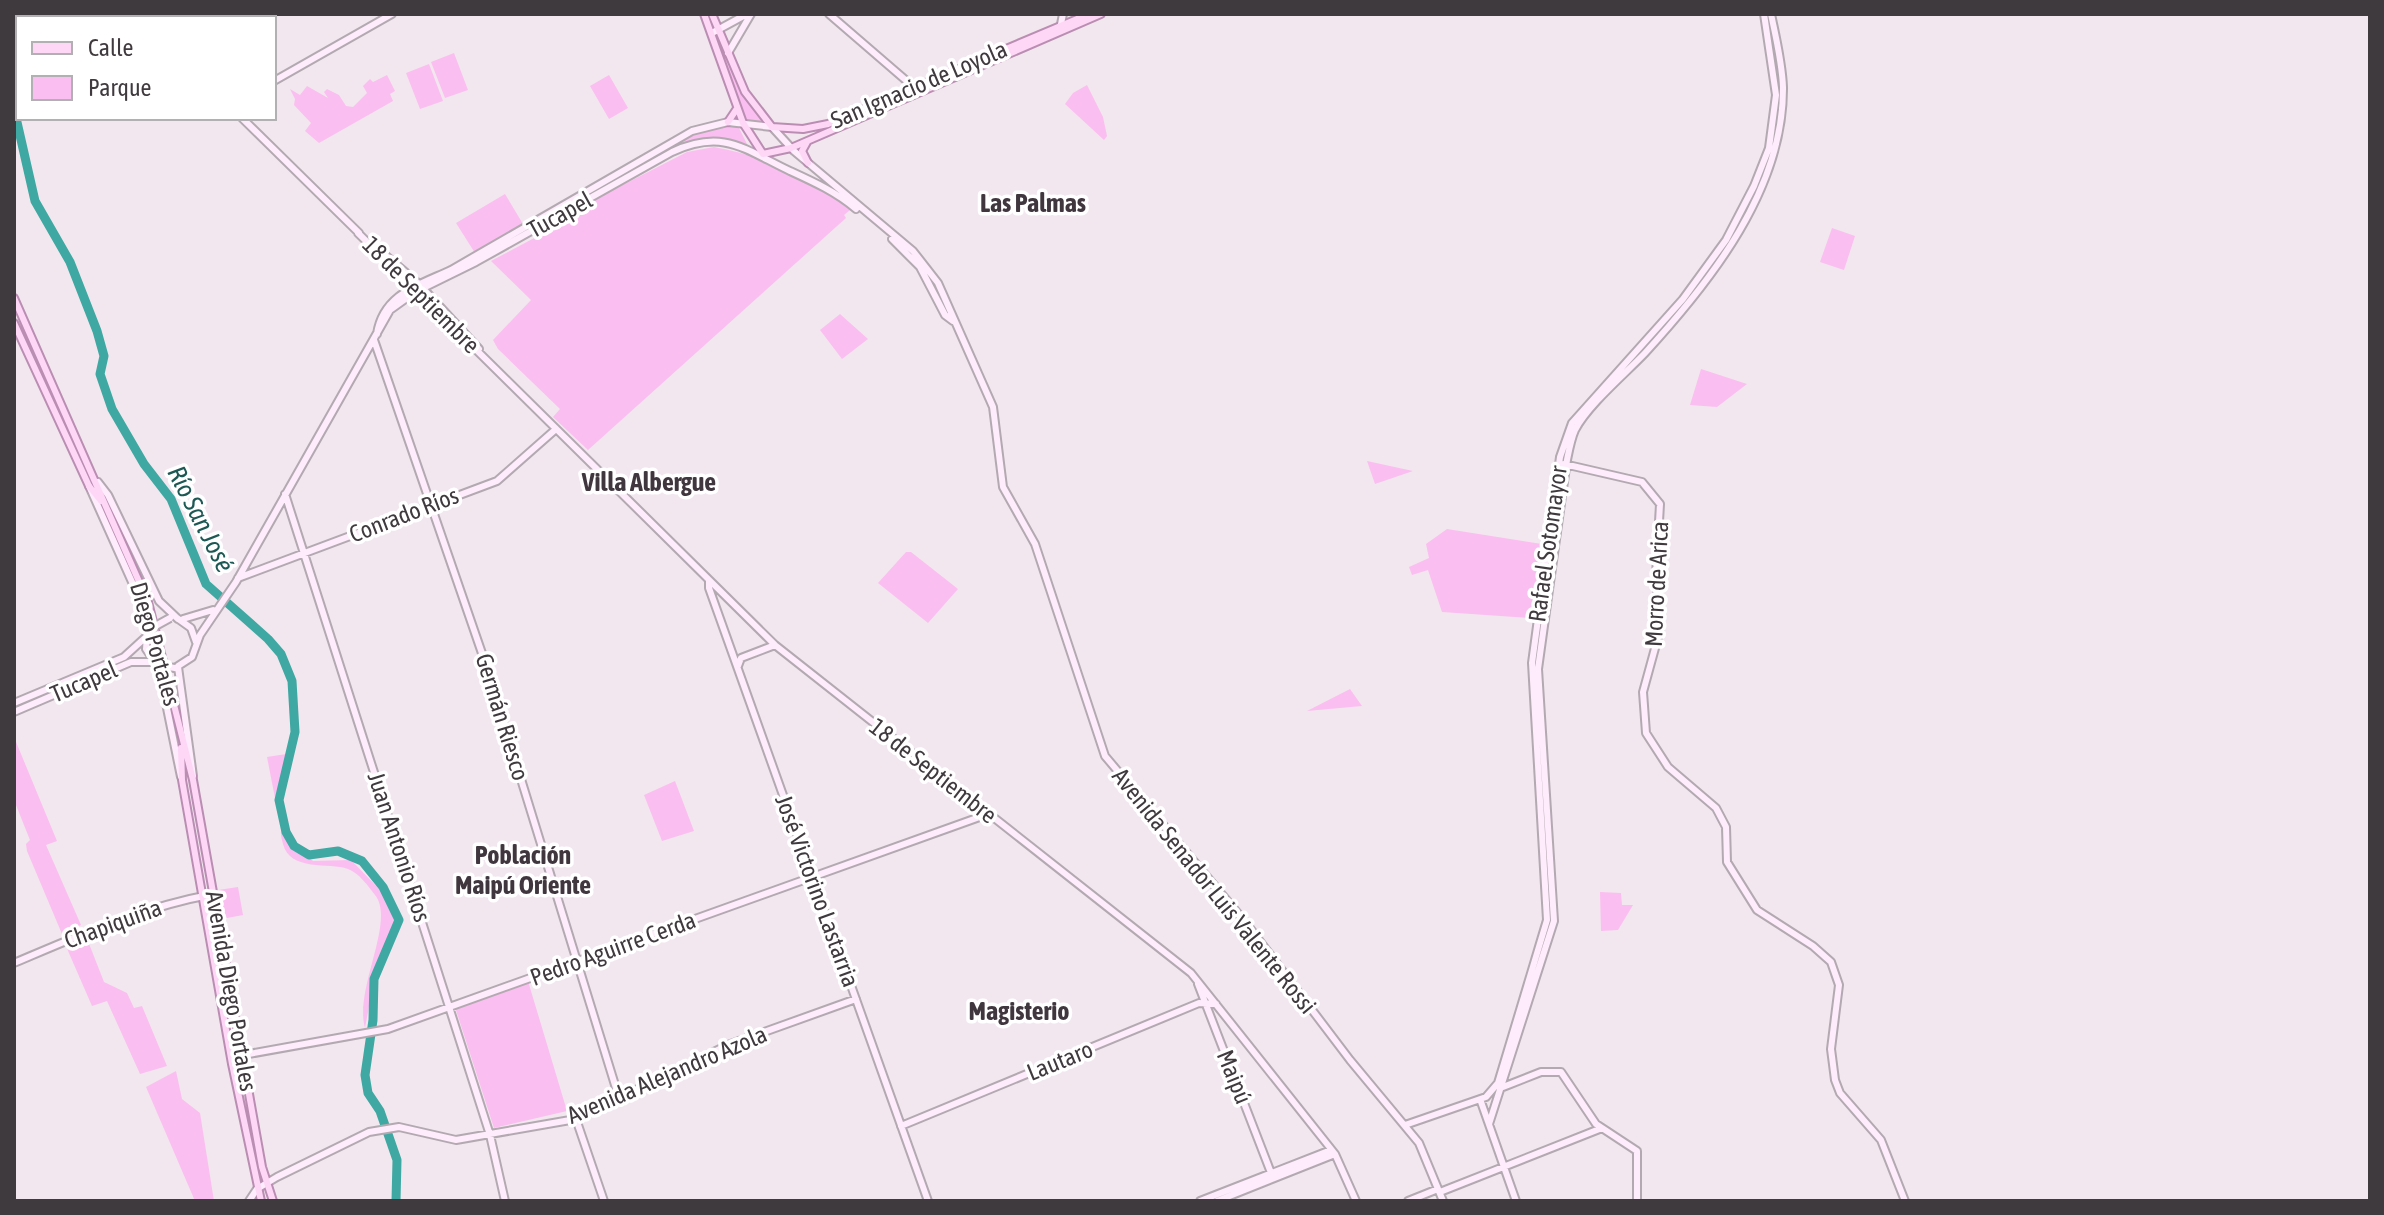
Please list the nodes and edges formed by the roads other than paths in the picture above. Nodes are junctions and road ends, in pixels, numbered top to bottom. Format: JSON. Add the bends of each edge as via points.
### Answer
{"nodes":[{"id":1,"x":392,"y":14,"type":"edge"},
{"id":2,"x":704,"y":14,"type":"edge"},
{"id":3,"x":712,"y":14,"type":"edge"},
{"id":4,"x":749,"y":14,"type":"edge"},
{"id":5,"x":829,"y":14,"type":"edge"},
{"id":6,"x":1063,"y":14,"type":"edge"},
{"id":7,"x":1089,"y":14,"type":"edge"},
{"id":8,"x":1101,"y":14,"type":"edge"},
{"id":9,"x":1764,"y":14,"type":"edge"},
{"id":10,"x":1771,"y":14,"type":"edge"},
{"id":11,"x":1060,"y":30,"type":"junction"},
{"id":12,"x":716,"y":31,"type":"junction"},
{"id":13,"x":1775,"y":48,"type":"junction"},
{"id":14,"x":728,"y":53,"type":"junction"},
{"id":15,"x":276,"y":80,"type":"edge"},
{"id":16,"x":916,"y":89,"type":"junction"},
{"id":17,"x":737,"y":106,"type":"junction"},
{"id":18,"x":244,"y":120,"type":"edge"},
{"id":19,"x":728,"y":122,"type":"junction"},
{"id":20,"x":743,"y":123,"type":"junction"},
{"id":21,"x":772,"y":127,"type":"junction"},
{"id":22,"x":810,"y":139,"type":"junction"},
{"id":23,"x":791,"y":148,"type":"junction"},
{"id":24,"x":763,"y":154,"type":"junction"},
{"id":25,"x":808,"y":163,"type":"junction"},
{"id":26,"x":358,"y":233,"type":"junction"},
{"id":27,"x":401,"y":278,"type":"junction"},
{"id":28,"x":441,"y":281,"type":"junction"},
{"id":29,"x":420,"y":285,"type":"junction"},
{"id":30,"x":413,"y":289,"type":"junction"},
{"id":31,"x":400,"y":295,"type":"junction"},
{"id":32,"x":435,"y":300,"type":"junction"},
{"id":33,"x":15,"y":302,"type":"edge"},
{"id":34,"x":953,"y":321,"type":"junction"},
{"id":35,"x":14,"y":323,"type":"edge"},
{"id":36,"x":376,"y":337,"type":"junction"},
{"id":37,"x":485,"y":357,"type":"junction"},
{"id":38,"x":49,"y":376,"type":"junction"},
{"id":39,"x":41,"y":380,"type":"junction"},
{"id":40,"x":556,"y":429,"type":"junction"},
{"id":41,"x":1562,"y":464,"type":"junction"},
{"id":42,"x":98,"y":482,"type":"junction"},
{"id":43,"x":89,"y":486,"type":"junction"},
{"id":44,"x":285,"y":494,"type":"junction"},
{"id":45,"x":432,"y":505,"type":"junction"},
{"id":46,"x":105,"y":507,"type":"junction"},
{"id":47,"x":304,"y":553,"type":"junction"},
{"id":48,"x":238,"y":578,"type":"junction"},
{"id":49,"x":709,"y":580,"type":"junction"},
{"id":50,"x":218,"y":606,"type":"junction"},
{"id":51,"x":176,"y":618,"type":"junction"},
{"id":52,"x":148,"y":633,"type":"junction"},
{"id":53,"x":196,"y":645,"type":"junction"},
{"id":54,"x":775,"y":645,"type":"junction"},
{"id":55,"x":158,"y":664,"type":"junction"},
{"id":56,"x":738,"y":666,"type":"junction"},
{"id":57,"x":177,"y":668,"type":"junction"},
{"id":58,"x":14,"y":703,"type":"edge"},
{"id":59,"x":14,"y":712,"type":"edge"},
{"id":60,"x":180,"y":738,"type":"junction"},
{"id":61,"x":182,"y":780,"type":"junction"},
{"id":62,"x":193,"y":780,"type":"junction"},
{"id":63,"x":976,"y":804,"type":"junction"},
{"id":64,"x":988,"y":814,"type":"junction"},
{"id":65,"x":965,"y":821,"type":"junction"},
{"id":66,"x":812,"y":877,"type":"junction"},
{"id":67,"x":214,"y":894,"type":"junction"},
{"id":68,"x":204,"y":896,"type":"junction"},
{"id":69,"x":577,"y":962,"type":"junction"},
{"id":70,"x":14,"y":963,"type":"edge"},
{"id":71,"x":1195,"y":977,"type":"junction"},
{"id":72,"x":856,"y":999,"type":"junction"},
{"id":73,"x":1204,"y":1001,"type":"junction"},
{"id":74,"x":1218,"y":1005,"type":"junction"},
{"id":75,"x":449,"y":1007,"type":"junction"},
{"id":76,"x":244,"y":1055,"type":"junction"},
{"id":77,"x":232,"y":1057,"type":"junction"},
{"id":78,"x":1501,"y":1083,"type":"junction"},
{"id":79,"x":619,"y":1098,"type":"junction"},
{"id":80,"x":1480,"y":1099,"type":"junction"},
{"id":81,"x":576,"y":1119,"type":"junction"},
{"id":82,"x":1489,"y":1124,"type":"junction"},
{"id":83,"x":1405,"y":1125,"type":"junction"},
{"id":84,"x":901,"y":1126,"type":"junction"},
{"id":85,"x":1602,"y":1128,"type":"junction"},
{"id":86,"x":490,"y":1135,"type":"junction"},
{"id":87,"x":1333,"y":1152,"type":"junction"},
{"id":88,"x":1504,"y":1166,"type":"junction"},
{"id":89,"x":1272,"y":1175,"type":"junction"},
{"id":90,"x":266,"y":1183,"type":"junction"},
{"id":91,"x":1439,"y":1190,"type":"junction"},
{"id":92,"x":251,"y":1197,"type":"edge"},
{"id":93,"x":261,"y":1201,"type":"edge"},
{"id":94,"x":273,"y":1201,"type":"edge"},
{"id":95,"x":505,"y":1201,"type":"edge"},
{"id":96,"x":604,"y":1201,"type":"edge"},
{"id":97,"x":928,"y":1201,"type":"edge"},
{"id":98,"x":1200,"y":1201,"type":"edge"},
{"id":99,"x":1217,"y":1201,"type":"edge"},
{"id":100,"x":1356,"y":1201,"type":"edge"},
{"id":101,"x":1408,"y":1201,"type":"edge"},
{"id":102,"x":1443,"y":1201,"type":"edge"},
{"id":103,"x":1516,"y":1201,"type":"edge"},
{"id":104,"x":1637,"y":1201,"type":"edge"},
{"id":105,"x":1905,"y":1201,"type":"edge"}],
"edges":[{"from":1,"to":15,"type":"main road"},
{"from":2,"to":12,"type":"main road"},
{"from":3,"to":12,"type":"main road"},
{"from":4,"to":12,"type":"main road"},
{"from":4,"to":14,"type":"main road"},
{"from":5,"to":16,"type":"main road"},
{"from":6,"to":11,"type":"main road"},
{"from":7,"to":11,"type":"main road","name":"San Ignacio de Loyola"},
{"from":8,"to":11,"type":"main road","name":"San Ignacio de Loyola"},
{"from":9,"to":13,"type":"main road","name":"Rafael Sotomayor"},
{"from":10,"to":13,"type":"main road","name":"Rafael Sotomayor"},
{"from":11,"to":16,"type":"main road","name":"San Ignacio de Loyola"},
{"from":12,"to":14,"type":"main road"},
{"from":12,"to":17,"type":"main road"},
{"from":13,"to":41,"type":"main road","name":"Rafael Sotomayor","via":[[1783,87],[1778,135],[1768,171],[1741,227],[1674,321],[1576,429]]},
{"from":14,"to":21,"type":"main road","via":[[745,92]]},
{"from":16,"to":21,"type":"main road","name":"San Ignacio de Loyola","via":[[828,124]]},
{"from":16,"to":22,"type":"main road","name":"San Ignacio de Loyola"},
{"from":17,"to":19,"type":"main road"},
{"from":17,"to":20,"type":"main road"},
{"from":18,"to":26,"type":"main road","name":"18 de Septiembre"},
{"from":19,"to":20,"type":"main road","name":"Tucapel"},
{"from":19,"to":29,"type":"main road","name":"Tucapel","via":[[692,131]]},
{"from":20,"to":21,"type":"main road","name":"San Ignacio de Loyola"},
{"from":20,"to":24,"type":"main road"},
{"from":21,"to":23,"type":"main road","name":"Avenida Senador Luis Valente Rossi"},
{"from":22,"to":23,"type":"main road","name":"San Ignacio de Loyola"},
{"from":22,"to":25,"type":"main road","via":[[803,146]]},
{"from":23,"to":24,"type":"main road","name":"San Ignacio de Loyola"},
{"from":23,"to":25,"type":"main road","name":"Avenida Senador Luis Valente Rossi"},
{"from":24,"to":28,"type":"main road","name":"Tucapel","via":[[714,141],[688,145]]},
{"from":24,"to":34,"type":"main road","name":"Avenida Senador Luis Valente Rossi","via":[[824,186],[897,243],[920,267]]},
{"from":25,"to":34,"type":"main road","name":"Avenida Senador Luis Valente Rossi","via":[[913,251],[938,283]]},
{"from":26,"to":27,"type":"main road","name":"18 de Septiembre"},
{"from":26,"to":29,"type":"main road","name":"18 de Septiembre"},
{"from":27,"to":30,"type":"main road","name":"18 de Septiembre"},
{"from":27,"to":31,"type":"main road"},
{"from":28,"to":29,"type":"main road","name":"Tucapel"},
{"from":28,"to":32,"type":"main road","via":[[434,289]]},
{"from":29,"to":30,"type":"main road","name":"Tucapel"},
{"from":29,"to":32,"type":"main road","name":"18 de Septiembre"},
{"from":30,"to":31,"type":"main road","name":"Tucapel"},
{"from":30,"to":36,"type":"main road","name":"Tucapel","via":[[390,310]]},
{"from":30,"to":37,"type":"main road","name":"18 de Septiembre"},
{"from":31,"to":36,"type":"main road","name":"Tucapel","via":[[387,307]]},
{"from":32,"to":37,"type":"main road","name":"18 de Septiembre"},
{"from":33,"to":38,"type":"main road","name":"Diego Portales"},
{"from":34,"to":83,"type":"main road","name":"Avenida Senador Luis Valente Rossi","via":[[993,407],[1003,487],[1035,544],[1105,756],[1246,923]]},
{"from":35,"to":39,"type":"main road","name":"Diego Portales"},
{"from":36,"to":44,"type":"main road","name":"Tucapel"},
{"from":36,"to":45,"type":"main road","name":"Germán Riesco"},
{"from":37,"to":40,"type":"main road","name":"18 de Septiembre"},
{"from":38,"to":39,"type":"main road"},
{"from":38,"to":42,"type":"main road","name":"Diego Portales"},
{"from":39,"to":43,"type":"main road","name":"Diego Portales"},
{"from":40,"to":45,"type":"main road","name":"Conrado Ríos","via":[[507,475]]},
{"from":40,"to":49,"type":"main road","name":"18 de Septiembre"},
{"from":41,"to":78,"type":"main road","name":"Rafael Sotomayor","via":[[1538,669],[1554,921]]},
{"from":41,"to":105,"type":"main road","name":"Morro de Arica","via":[[1642,482],[1660,504],[1660,630],[1643,692],[1646,733],[1668,767],[1716,808],[1726,827],[1727,862],[1757,910],[1831,962],[1839,985],[1831,1049],[1835,1080],[1881,1140]]},
{"from":42,"to":46,"type":"main road","name":"Diego Portales"},
{"from":42,"to":51,"type":"main road","name":"Diego Portales","via":[[159,601]]},
{"from":43,"to":46,"type":"main road","name":"Diego Portales"},
{"from":43,"to":52,"type":"main road","name":"Diego Portales","via":[[141,602]]},
{"from":44,"to":47,"type":"main road","name":"Juan Antonio Ríos"},
{"from":44,"to":48,"type":"main road","name":"Tucapel"},
{"from":45,"to":47,"type":"main road","name":"Conrado Ríos"},
{"from":45,"to":69,"type":"main road","name":"Germán Riesco"},
{"from":46,"to":60,"type":"main road","name":"Diego Portales","via":[[153,617]]},
{"from":47,"to":48,"type":"main road","name":"Conrado Ríos"},
{"from":47,"to":75,"type":"main road","name":"Juan Antonio Ríos"},
{"from":48,"to":50,"type":"main road","name":"Tucapel"},
{"from":49,"to":54,"type":"main road","name":"18 de Septiembre"},
{"from":49,"to":56,"type":"main road","name":"José Victorino Lastarria"},
{"from":50,"to":51,"type":"main road","via":[[202,616]]},
{"from":50,"to":53,"type":"main road","name":"Tucapel"},
{"from":51,"to":52,"type":"main road","bridge":true},
{"from":51,"to":53,"type":"main road","via":[[191,628]]},
{"from":52,"to":55,"type":"main road","via":[[147,652]]},
{"from":52,"to":58,"type":"main road","name":"Tucapel","via":[[127,655]]},
{"from":53,"to":57,"type":"main road","via":[[191,659]]},
{"from":54,"to":56,"type":"main road","via":[[741,658]]},
{"from":54,"to":63,"type":"main road","name":"18 de Septiembre"},
{"from":55,"to":57,"type":"main road","bridge":true},
{"from":55,"to":59,"type":"main road","name":"Tucapel","via":[[131,662]]},
{"from":55,"to":61,"type":"main road","name":"Diego Portales"},
{"from":56,"to":66,"type":"main road","name":"José Victorino Lastarria"},
{"from":57,"to":62,"type":"main road","name":"Diego Portales"},
{"from":60,"to":61,"type":"main road","name":"Diego Portales"},
{"from":60,"to":62,"type":"main road","name":"Diego Portales"},
{"from":61,"to":68,"type":"main road","name":"Avenida Diego Portales"},
{"from":62,"to":67,"type":"main road","name":"Avenida Diego Portales"},
{"from":63,"to":64,"type":"main road","name":"18 de Septiembre"},
{"from":63,"to":65,"type":"main road"},
{"from":64,"to":65,"type":"main road","name":"Pedro Aguirre Cerda"},
{"from":64,"to":71,"type":"main road","name":"18 de Septiembre"},
{"from":65,"to":66,"type":"main road","name":"Pedro Aguirre Cerda"},
{"from":66,"to":69,"type":"main road","name":"Pedro Aguirre Cerda"},
{"from":66,"to":72,"type":"main road","name":"José Victorino Lastarria"},
{"from":67,"to":68,"type":"main road","name":"Chapiquiña"},
{"from":67,"to":76,"type":"main road","name":"Avenida Diego Portales"},
{"from":68,"to":70,"type":"main road","name":"Chapiquiña","via":[[86,930]]},
{"from":68,"to":77,"type":"main road","name":"Avenida Diego Portales"},
{"from":69,"to":75,"type":"main road","name":"Pedro Aguirre Cerda"},
{"from":69,"to":79,"type":"main road","name":"Germán Riesco"},
{"from":71,"to":73,"type":"main road","name":"Maipú"},
{"from":71,"to":74,"type":"main road","name":"18 de Septiembre"},
{"from":72,"to":79,"type":"main road","name":"Avenida Alejandro Azola","via":[[728,1045]]},
{"from":72,"to":84,"type":"main road","name":"José Victorino Lastarria"},
{"from":73,"to":74,"type":"main road"},
{"from":73,"to":84,"type":"main road","name":"Lautaro"},
{"from":73,"to":89,"type":"main road","name":"Maipú"},
{"from":74,"to":87,"type":"main road","name":"18 de Septiembre"},
{"from":75,"to":76,"type":"main road","name":"Pedro Aguirre Cerda","via":[[385,1030]]},
{"from":75,"to":86,"type":"main road","name":"Juan Antonio Ríos"},
{"from":76,"to":77,"type":"main road","name":"Pedro Aguirre Cerda"},
{"from":76,"to":90,"type":"main road","name":"Avenida Diego Portales"},
{"from":77,"to":92,"type":"main road","name":"Avenida Diego Portales"},
{"from":78,"to":80,"type":"main road","name":"Rafael Sotomayor"},
{"from":78,"to":82,"type":"main road","name":"Rafael Sotomayor"},
{"from":78,"to":85,"type":"main road","via":[[1557,1071]]},
{"from":79,"to":81,"type":"main road","name":"Avenida Alejandro Azola"},
{"from":80,"to":82,"type":"main road"},
{"from":80,"to":83,"type":"main road"},
{"from":81,"to":86,"type":"main road","name":"Avenida Alejandro Azola"},
{"from":81,"to":96,"type":"main road"},
{"from":82,"to":88,"type":"main road"},
{"from":83,"to":91,"type":"main road","name":"Avenida Senador Luis Valente Rossi","via":[[1425,1154]]},
{"from":84,"to":97,"type":"main road","name":"José Victorino Lastarria"},
{"from":85,"to":88,"type":"main road"},
{"from":85,"to":104,"type":"main road","via":[[1637,1151]]},
{"from":86,"to":90,"type":"main road","name":"Avenida Alejandro Azola","via":[[456,1140],[399,1127],[378,1130]]},
{"from":86,"to":95,"type":"main road","name":"Juan Antonio Ríos"},
{"from":87,"to":89,"type":"main road"},
{"from":87,"to":100,"type":"main road","name":"18 de Septiembre"},
{"from":88,"to":91,"type":"main road"},
{"from":88,"to":103,"type":"main road"},
{"from":89,"to":98,"type":"main road"},
{"from":89,"to":99,"type":"main road"},
{"from":90,"to":92,"type":"main road","name":"Avenida Alejandro Azola"},
{"from":90,"to":94,"type":"main road","name":"Avenida Diego Portales"},
{"from":91,"to":101,"type":"main road"},
{"from":91,"to":102,"type":"main road","name":"Avenida Senador Luis Valente Rossi"},
{"from":92,"to":93,"type":"main road","name":"Avenida Diego Portales"}]}
